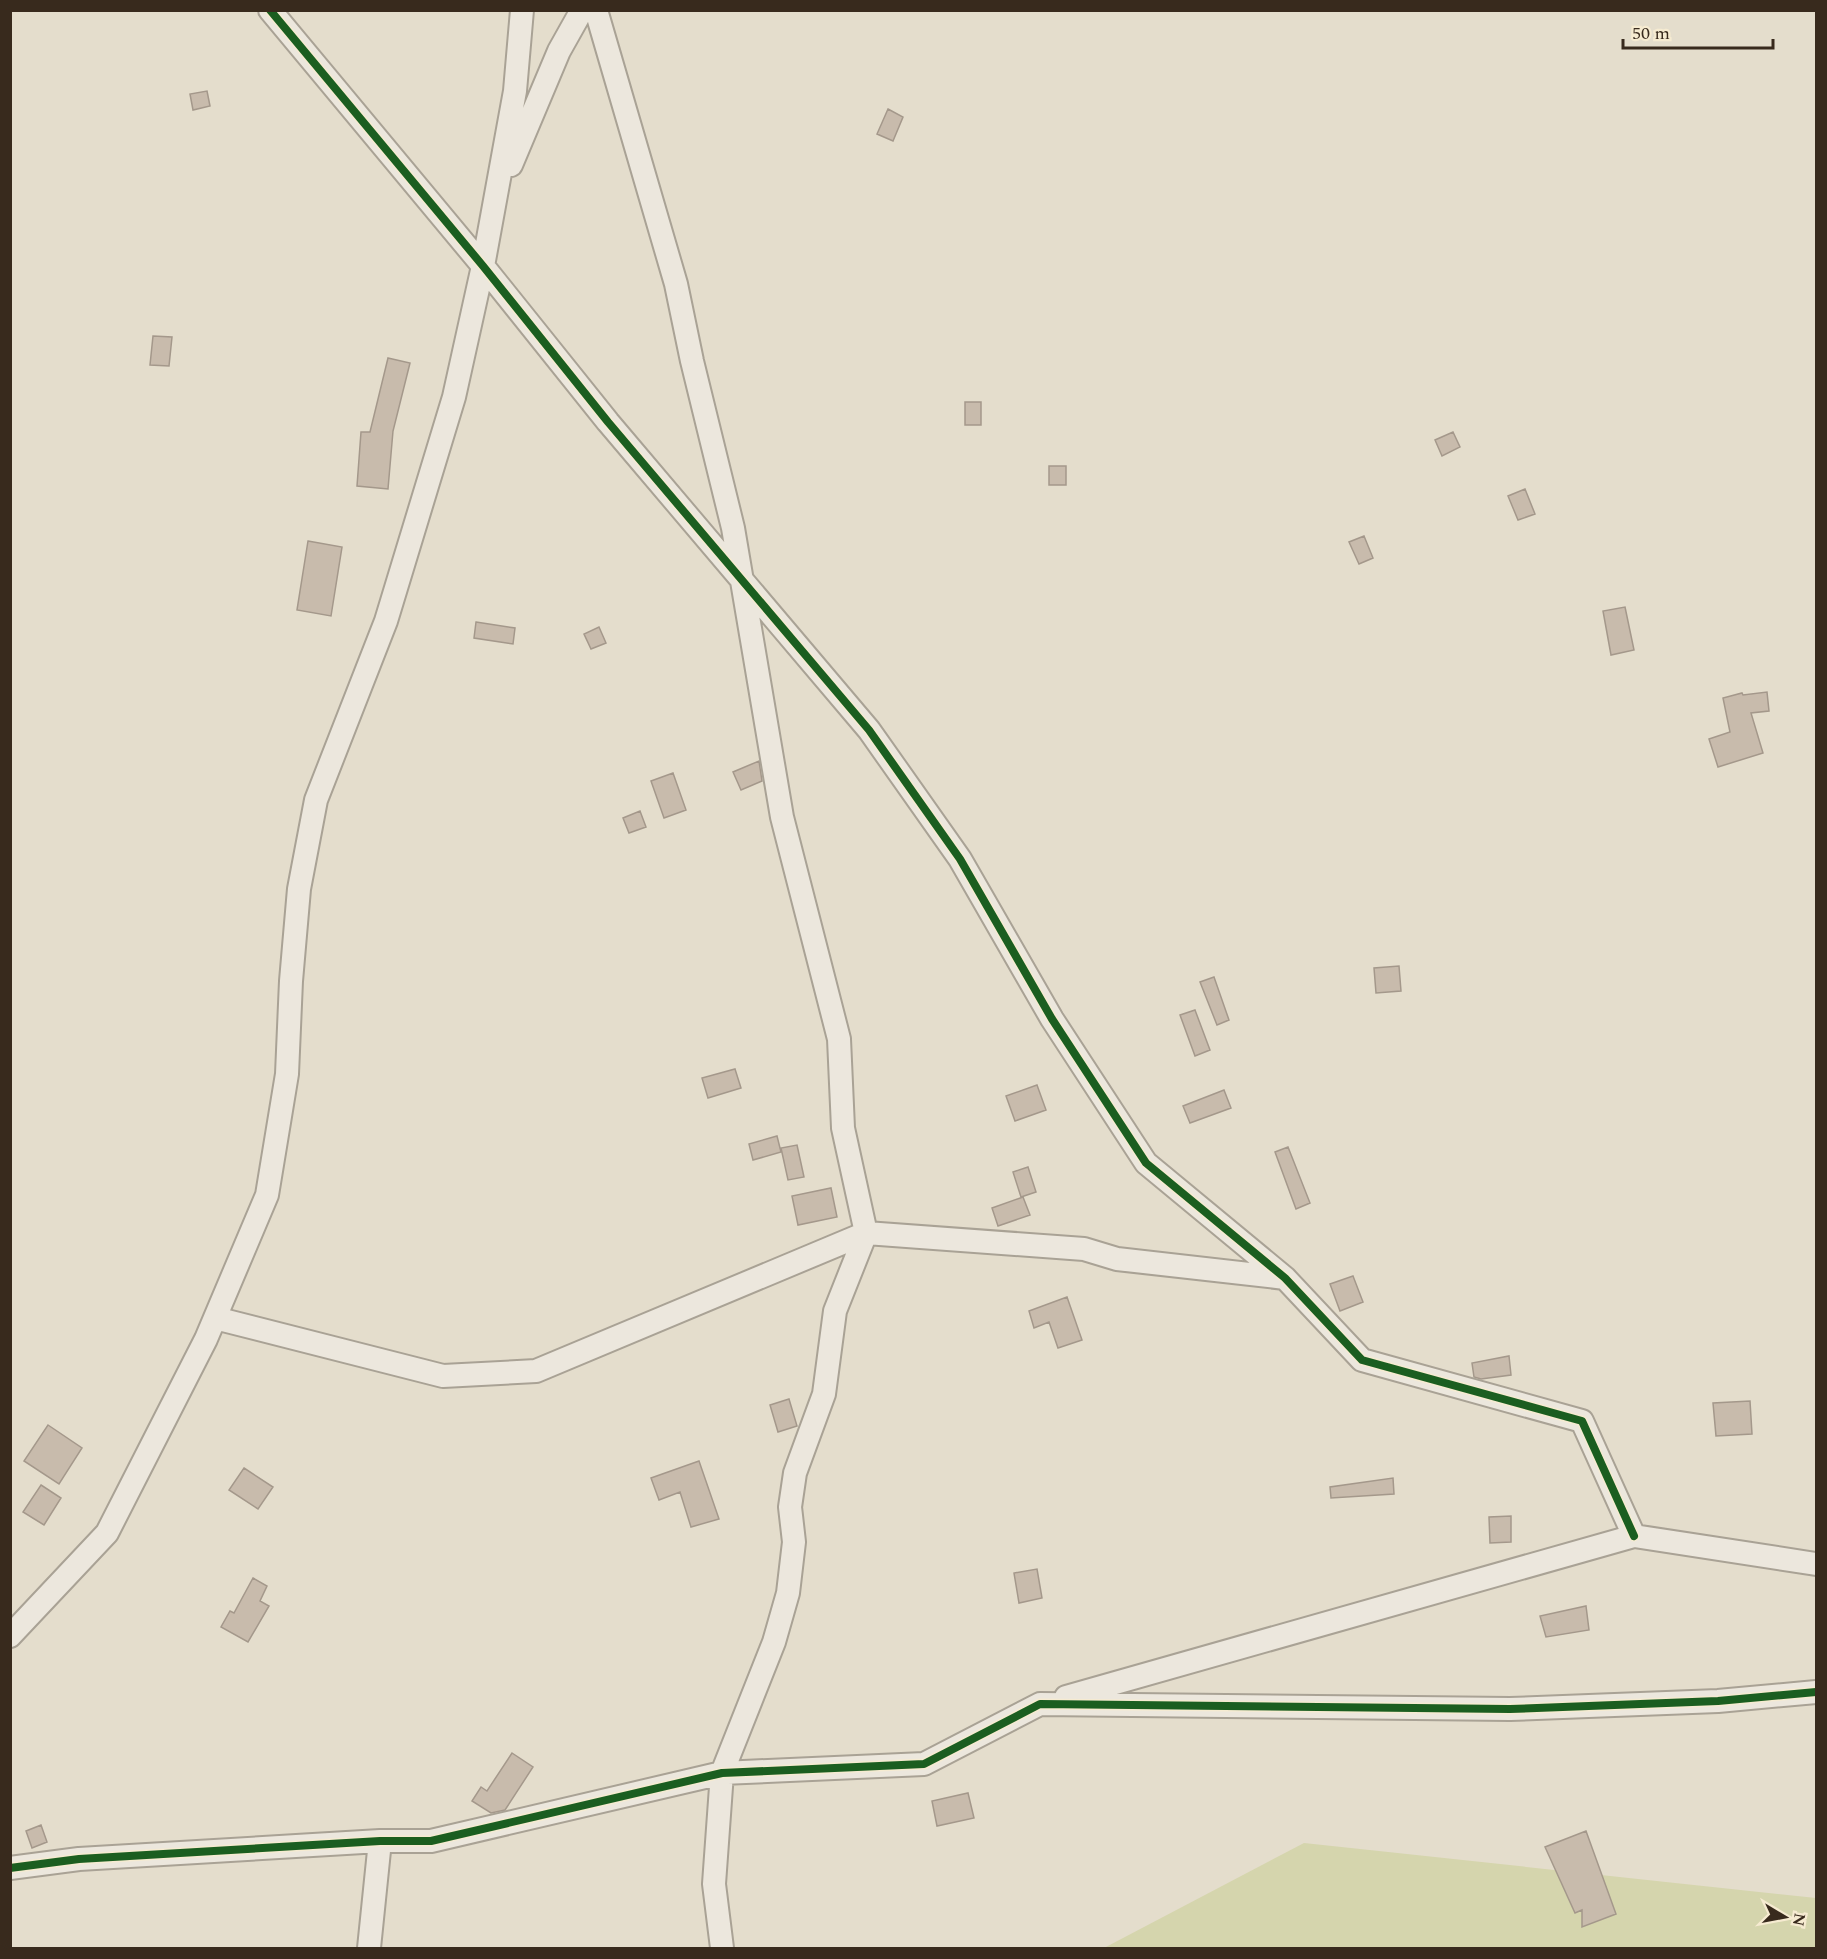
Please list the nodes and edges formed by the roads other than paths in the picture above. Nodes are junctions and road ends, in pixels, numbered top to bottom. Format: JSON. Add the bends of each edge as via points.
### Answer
{"nodes":[{"id":1,"x":270,"y":10,"type":"edge"},
{"id":2,"x":522,"y":10,"type":"edge"},
{"id":3,"x":582,"y":10,"type":"edge"},
{"id":4,"x":596,"y":10,"type":"edge"},
{"id":5,"x":494,"y":206,"type":"junction"},
{"id":6,"x":483,"y":266,"type":"junction"},
{"id":7,"x":742,"y":581,"type":"junction"},
{"id":8,"x":866,"y":1233,"type":"junction"},
{"id":9,"x":1285,"y":1278,"type":"junction"},
{"id":10,"x":215,"y":1318,"type":"junction"},
{"id":11,"x":1634,"y":1536,"type":"junction"},
{"id":12,"x":1816,"y":1564,"type":"edge"},
{"id":13,"x":10,"y":1636,"type":"edge"},
{"id":14,"x":1816,"y":1692,"type":"edge"},
{"id":15,"x":1040,"y":1704,"type":"junction"},
{"id":16,"x":722,"y":1773,"type":"junction"},
{"id":17,"x":380,"y":1841,"type":"junction"},
{"id":18,"x":10,"y":1868,"type":"edge"},
{"id":19,"x":369,"y":1948,"type":"edge"},
{"id":20,"x":722,"y":1948,"type":"edge"}],
"edges":[{"from":1,"to":6,"type":"street"},
{"from":2,"to":5,"type":"street","via":[[515,91]]},
{"from":3,"to":5,"type":"street","via":[[559,51]]},
{"from":4,"to":7,"type":"street","via":[[676,284]]},
{"from":5,"to":6,"type":"street"},
{"from":6,"to":7,"type":"street"},
{"from":6,"to":10,"type":"street","via":[[454,397],[386,621],[316,801],[299,889],[287,1074],[267,1195]]},
{"from":7,"to":8,"type":"street","via":[[782,817],[839,1039],[843,1128]]},
{"from":7,"to":9,"type":"street","via":[[869,730],[960,858],[1052,1019],[1146,1163]]},
{"from":8,"to":9,"type":"street","via":[[1084,1249],[1117,1259]]},
{"from":8,"to":10,"type":"street","via":[[536,1371],[443,1376]]},
{"from":8,"to":16,"type":"street","via":[[835,1311],[824,1394],[795,1473],[790,1508],[794,1542],[788,1593],[774,1642]]},
{"from":9,"to":11,"type":"street","via":[[1362,1360],[1582,1421]]},
{"from":10,"to":13,"type":"street","via":[[107,1533]]},
{"from":11,"to":12,"type":"street"},
{"from":11,"to":15,"type":"street"},
{"from":14,"to":15,"type":"street","via":[[1718,1701],[1510,1709]]},
{"from":15,"to":16,"type":"street","via":[[924,1764]]},
{"from":16,"to":17,"type":"street","via":[[431,1841]]},
{"from":16,"to":20,"type":"street","via":[[714,1884]]},
{"from":17,"to":18,"type":"street","via":[[79,1859]]},
{"from":17,"to":19,"type":"street"}]}
